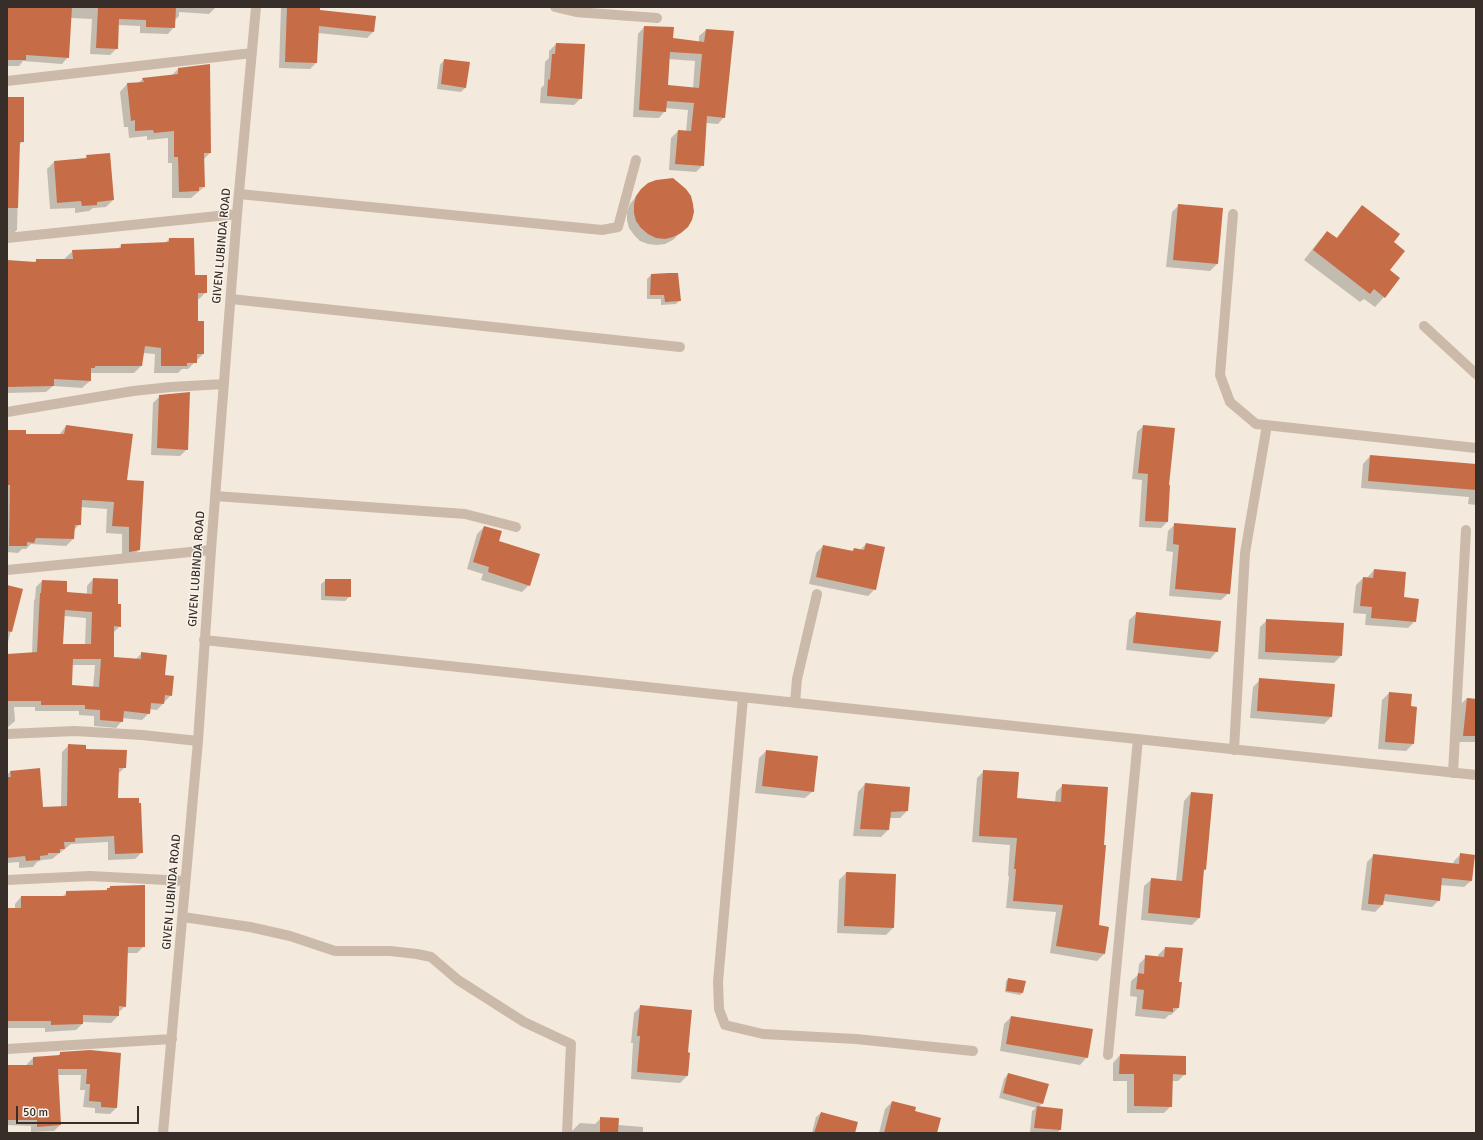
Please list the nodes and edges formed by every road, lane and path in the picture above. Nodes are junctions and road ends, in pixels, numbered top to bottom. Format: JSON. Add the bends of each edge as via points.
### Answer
{"nodes":[{"id":1,"x":256,"y":7,"type":"edge"},
{"id":2,"x":555,"y":7,"type":"edge"},
{"id":3,"x":657,"y":18,"type":"dead end"},
{"id":4,"x":252,"y":53,"type":"junction"},
{"id":5,"x":7,"y":81,"type":"edge"},
{"id":6,"x":636,"y":160,"type":"dead end"},
{"id":7,"x":239,"y":194,"type":"junction"},
{"id":8,"x":237,"y":214,"type":"junction"},
{"id":9,"x":1234,"y":214,"type":"dead end"},
{"id":10,"x":7,"y":238,"type":"edge"},
{"id":11,"x":230,"y":299,"type":"junction"},
{"id":12,"x":1424,"y":326,"type":"dead end"},
{"id":13,"x":680,"y":347,"type":"dead end"},
{"id":14,"x":1476,"y":374,"type":"edge"},
{"id":15,"x":224,"y":384,"type":"junction"},
{"id":16,"x":7,"y":412,"type":"edge"},
{"id":17,"x":1267,"y":425,"type":"junction"},
{"id":18,"x":1476,"y":448,"type":"edge"},
{"id":19,"x":215,"y":496,"type":"junction"},
{"id":20,"x":516,"y":527,"type":"dead end"},
{"id":21,"x":1466,"y":530,"type":"dead end"},
{"id":22,"x":211,"y":550,"type":"junction"},
{"id":23,"x":7,"y":570,"type":"edge"},
{"id":24,"x":817,"y":594,"type":"dead end"},
{"id":25,"x":204,"y":640,"type":"junction"},
{"id":26,"x":744,"y":698,"type":"junction"},
{"id":27,"x":795,"y":703,"type":"junction"},
{"id":28,"x":7,"y":734,"type":"edge"},
{"id":29,"x":1138,"y":739,"type":"junction"},
{"id":30,"x":198,"y":741,"type":"junction"},
{"id":31,"x":1234,"y":750,"type":"junction"},
{"id":32,"x":1453,"y":773,"type":"junction"},
{"id":33,"x":1476,"y":775,"type":"edge"},
{"id":34,"x":7,"y":880,"type":"edge"},
{"id":35,"x":186,"y":881,"type":"junction"},
{"id":36,"x":183,"y":917,"type":"junction"},
{"id":37,"x":172,"y":1039,"type":"junction"},
{"id":38,"x":7,"y":1050,"type":"edge"},
{"id":39,"x":973,"y":1051,"type":"dead end"},
{"id":40,"x":1108,"y":1055,"type":"dead end"},
{"id":41,"x":164,"y":1133,"type":"edge"},
{"id":42,"x":567,"y":1133,"type":"edge"}],
"edges":[{"from":1,"to":4,"type":"street","name":"GIVEN LUBINDA ROAD"},
{"from":2,"to":3,"type":"street","via":[[576,12]]},
{"from":4,"to":5,"type":"street"},
{"from":4,"to":7,"type":"street","name":"GIVEN LUBINDA ROAD"},
{"from":6,"to":7,"type":"street","via":[[618,227],[602,230]]},
{"from":7,"to":8,"type":"street","name":"GIVEN LUBINDA ROAD"},
{"from":8,"to":10,"type":"street"},
{"from":8,"to":11,"type":"street","name":"GIVEN LUBINDA ROAD"},
{"from":9,"to":17,"type":"street","via":[[1220,375],[1230,402],[1256,424]]},
{"from":11,"to":13,"type":"street"},
{"from":11,"to":15,"type":"street","name":"GIVEN LUBINDA ROAD"},
{"from":12,"to":14,"type":"street"},
{"from":15,"to":16,"type":"street","via":[[133,391]]},
{"from":15,"to":19,"type":"street","name":"GIVEN LUBINDA ROAD"},
{"from":17,"to":18,"type":"street"},
{"from":17,"to":31,"type":"street","via":[[1245,553]]},
{"from":19,"to":20,"type":"street","via":[[465,514]]},
{"from":19,"to":22,"type":"street","name":"GIVEN LUBINDA ROAD"},
{"from":21,"to":32,"type":"street"},
{"from":22,"to":23,"type":"street"},
{"from":22,"to":25,"type":"street","name":"GIVEN LUBINDA ROAD"},
{"from":24,"to":27,"type":"street","via":[[797,679]]},
{"from":25,"to":26,"type":"street"},
{"from":25,"to":30,"type":"street","name":"GIVEN LUBINDA ROAD"},
{"from":26,"to":27,"type":"street"},
{"from":26,"to":39,"type":"street","via":[[718,982],[719,1009],[725,1025],[763,1034],[856,1039]]},
{"from":27,"to":29,"type":"street"},
{"from":28,"to":30,"type":"street","via":[[75,732]]},
{"from":29,"to":31,"type":"street"},
{"from":29,"to":40,"type":"street"},
{"from":30,"to":35,"type":"street","name":"GIVEN LUBINDA ROAD"},
{"from":31,"to":32,"type":"street"},
{"from":32,"to":33,"type":"street"},
{"from":34,"to":35,"type":"street","via":[[90,876]]},
{"from":35,"to":36,"type":"street","name":"GIVEN LUBINDA ROAD"},
{"from":36,"to":37,"type":"street","name":"GIVEN LUBINDA ROAD"},
{"from":36,"to":42,"type":"street","via":[[250,927],[290,936],[335,951],[390,951],[431,957],[458,980],[524,1022],[571,1044]]},
{"from":37,"to":38,"type":"street"},
{"from":37,"to":41,"type":"street","name":"GIVEN LUBINDA ROAD"}]}
